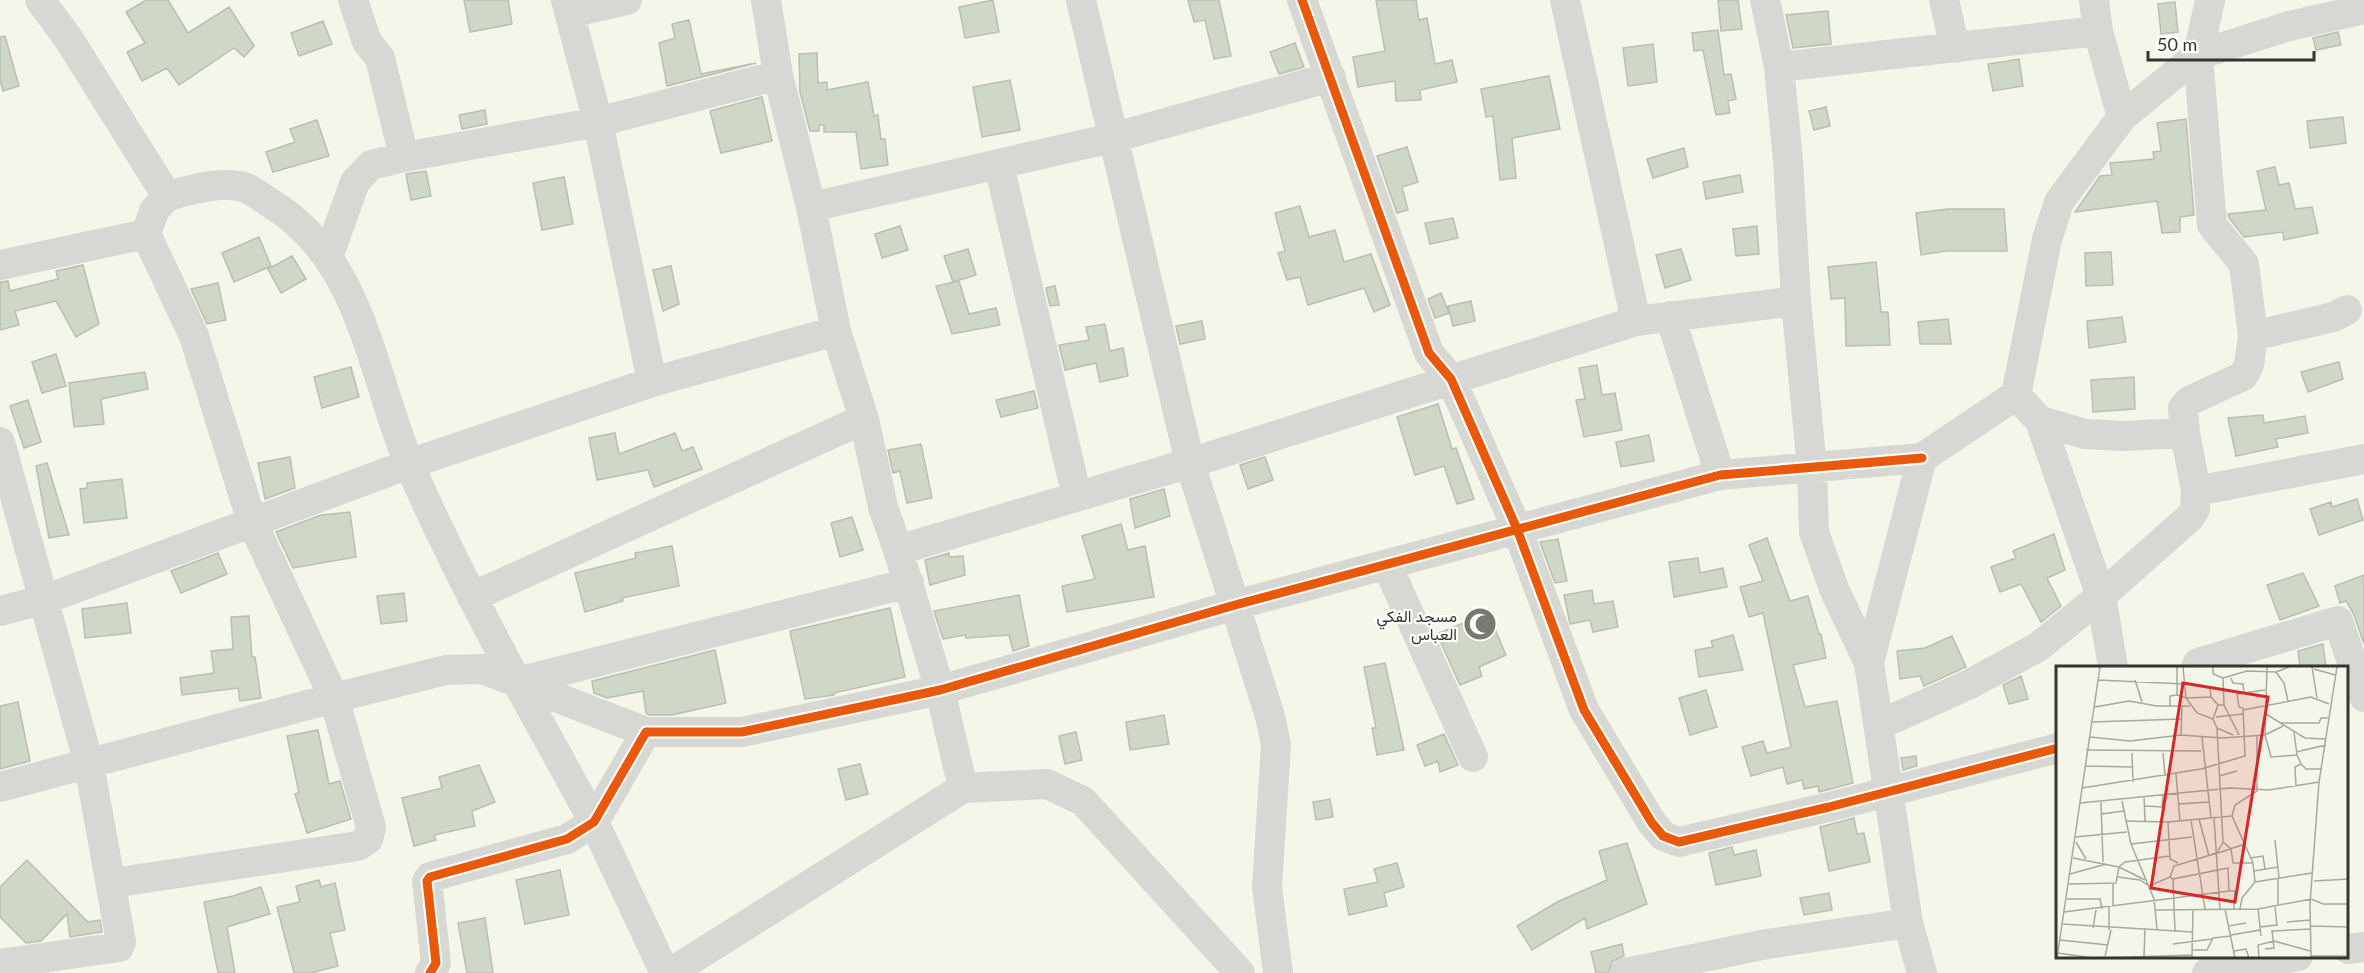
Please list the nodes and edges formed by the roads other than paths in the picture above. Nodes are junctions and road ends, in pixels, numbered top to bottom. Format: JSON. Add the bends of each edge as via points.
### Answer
{"nodes":[{"id":1,"x":40,"y":0,"type":"edge"},
{"id":2,"x":353,"y":0,"type":"edge"},
{"id":3,"x":627,"y":0,"type":"edge"},
{"id":4,"x":766,"y":0,"type":"edge"},
{"id":5,"x":1081,"y":0,"type":"edge"},
{"id":6,"x":1302,"y":0,"type":"edge"},
{"id":7,"x":1565,"y":0,"type":"edge"},
{"id":8,"x":1765,"y":0,"type":"edge"},
{"id":9,"x":1944,"y":0,"type":"edge"},
{"id":10,"x":2094,"y":0,"type":"edge"},
{"id":11,"x":2210,"y":0,"type":"edge"},
{"id":12,"x":568,"y":6,"type":"edge"},
{"id":13,"x":2356,"y":7,"type":"edge"},
{"id":14,"x":2098,"y":31,"type":"junction"},
{"id":15,"x":1955,"y":48,"type":"junction"},
{"id":16,"x":2198,"y":55,"type":"junction"},
{"id":17,"x":1779,"y":67,"type":"junction"},
{"id":18,"x":778,"y":75,"type":"junction"},
{"id":19,"x":1331,"y":76,"type":"junction"},
{"id":20,"x":2122,"y":117,"type":"junction"},
{"id":21,"x":598,"y":122,"type":"junction"},
{"id":22,"x":1112,"y":138,"type":"junction"},
{"id":23,"x":404,"y":157,"type":"junction"},
{"id":24,"x":999,"y":165,"type":"junction"},
{"id":25,"x":167,"y":196,"type":"junction"},
{"id":26,"x":811,"y":207,"type":"junction"},
{"id":27,"x":146,"y":234,"type":"junction"},
{"id":28,"x":328,"y":257,"type":"junction"},
{"id":29,"x":0,"y":265,"type":"edge"},
{"id":30,"x":1796,"y":300,"type":"junction"},
{"id":31,"x":2347,"y":310,"type":"dead end"},
{"id":32,"x":1670,"y":316,"type":"junction"},
{"id":33,"x":1636,"y":321,"type":"junction"},
{"id":34,"x":836,"y":331,"type":"junction"},
{"id":35,"x":2253,"y":336,"type":"junction"},
{"id":36,"x":1451,"y":379,"type":"junction"},
{"id":37,"x":652,"y":382,"type":"junction"},
{"id":38,"x":2016,"y":395,"type":"junction"},
{"id":39,"x":864,"y":419,"type":"junction"},
{"id":40,"x":2040,"y":421,"type":"junction"},
{"id":41,"x":2185,"y":433,"type":"junction"},
{"id":42,"x":0,"y":442,"type":"edge"},
{"id":43,"x":1922,"y":458,"type":"junction"},
{"id":44,"x":2364,"y":459,"type":"edge"},
{"id":45,"x":1190,"y":463,"type":"junction"},
{"id":46,"x":410,"y":464,"type":"junction"},
{"id":47,"x":1812,"y":468,"type":"junction"},
{"id":48,"x":1720,"y":476,"type":"junction"},
{"id":49,"x":2196,"y":491,"type":"junction"},
{"id":50,"x":1077,"y":497,"type":"junction"},
{"id":51,"x":252,"y":522,"type":"junction"},
{"id":52,"x":1517,"y":529,"type":"junction"},
{"id":53,"x":898,"y":550,"type":"junction"},
{"id":54,"x":1387,"y":565,"type":"junction"},
{"id":55,"x":909,"y":583,"type":"junction"},
{"id":56,"x":2101,"y":596,"type":"junction"},
{"id":57,"x":472,"y":597,"type":"junction"},
{"id":58,"x":46,"y":599,"type":"junction"},
{"id":59,"x":1235,"y":605,"type":"junction"},
{"id":60,"x":0,"y":611,"type":"edge"},
{"id":61,"x":1869,"y":663,"type":"junction"},
{"id":62,"x":2114,"y":666,"type":"edge"},
{"id":63,"x":2196,"y":666,"type":"edge"},
{"id":64,"x":517,"y":682,"type":"junction"},
{"id":65,"x":940,"y":690,"type":"junction"},
{"id":66,"x":2364,"y":697,"type":"edge"},
{"id":67,"x":334,"y":698,"type":"junction"},
{"id":68,"x":1879,"y":725,"type":"junction"},
{"id":69,"x":646,"y":732,"type":"junction"},
{"id":70,"x":2056,"y":748,"type":"edge"},
{"id":71,"x":1473,"y":757,"type":"dead end"},
{"id":72,"x":89,"y":764,"type":"junction"},
{"id":73,"x":0,"y":787,"type":"edge"},
{"id":74,"x":963,"y":788,"type":"junction"},
{"id":75,"x":1887,"y":792,"type":"junction"},
{"id":76,"x":594,"y":822,"type":"junction"},
{"id":77,"x":113,"y":884,"type":"junction"},
{"id":78,"x":1908,"y":923,"type":"junction"},
{"id":79,"x":2364,"y":947,"type":"edge"},
{"id":80,"x":2349,"y":949,"type":"edge"},
{"id":81,"x":2292,"y":958,"type":"edge"},
{"id":82,"x":84,"y":963,"type":"edge"},
{"id":83,"x":0,"y":964,"type":"edge"},
{"id":84,"x":2247,"y":965,"type":"edge"},
{"id":85,"x":430,"y":973,"type":"edge"},
{"id":86,"x":665,"y":973,"type":"edge"},
{"id":87,"x":670,"y":973,"type":"edge"},
{"id":88,"x":1240,"y":973,"type":"edge"},
{"id":89,"x":1278,"y":973,"type":"edge"},
{"id":90,"x":1625,"y":973,"type":"edge"},
{"id":91,"x":1922,"y":973,"type":"edge"},
{"id":92,"x":2207,"y":973,"type":"edge"}],
"edges":[{"from":1,"to":25,"type":"street"},
{"from":2,"to":23,"type":"street","via":[[367,42],[380,58]]},
{"from":3,"to":12,"type":"street"},
{"from":4,"to":18,"type":"street"},
{"from":5,"to":22,"type":"street"},
{"from":6,"to":19,"type":"street"},
{"from":7,"to":33,"type":"street"},
{"from":8,"to":17,"type":"street"},
{"from":9,"to":15,"type":"street"},
{"from":10,"to":14,"type":"street"},
{"from":11,"to":16,"type":"street"},
{"from":12,"to":21,"type":"street"},
{"from":13,"to":16,"type":"street"},
{"from":14,"to":15,"type":"street"},
{"from":14,"to":20,"type":"street"},
{"from":15,"to":17,"type":"street"},
{"from":16,"to":20,"type":"street"},
{"from":16,"to":35,"type":"street","via":[[2212,225],[2244,264]]},
{"from":17,"to":30,"type":"street"},
{"from":18,"to":21,"type":"street"},
{"from":18,"to":26,"type":"street"},
{"from":19,"to":22,"type":"street"},
{"from":19,"to":36,"type":"street","via":[[1429,353]]},
{"from":20,"to":38,"type":"street","via":[[2059,202],[2047,239]]},
{"from":21,"to":23,"type":"street"},
{"from":21,"to":37,"type":"street"},
{"from":22,"to":24,"type":"street"},
{"from":22,"to":45,"type":"street"},
{"from":23,"to":28,"type":"street","via":[[371,165],[355,182]]},
{"from":24,"to":26,"type":"street"},
{"from":24,"to":50,"type":"street"},
{"from":25,"to":27,"type":"street","via":[[154,211]]},
{"from":25,"to":28,"type":"street","via":[[209,185],[241,186],[293,216]]},
{"from":26,"to":34,"type":"street"},
{"from":27,"to":29,"type":"street"},
{"from":27,"to":51,"type":"street","via":[[194,336]]},
{"from":28,"to":46,"type":"street","via":[[352,300]]},
{"from":30,"to":32,"type":"street"},
{"from":30,"to":47,"type":"street"},
{"from":31,"to":35,"type":"street"},
{"from":32,"to":33,"type":"street"},
{"from":32,"to":48,"type":"street"},
{"from":33,"to":36,"type":"street"},
{"from":34,"to":37,"type":"street"},
{"from":34,"to":39,"type":"street"},
{"from":35,"to":41,"type":"street","via":[[2249,365],[2243,376],[2189,401],[2183,408]]},
{"from":36,"to":45,"type":"street"},
{"from":36,"to":52,"type":"street"},
{"from":37,"to":46,"type":"street"},
{"from":38,"to":40,"type":"street"},
{"from":38,"to":43,"type":"street"},
{"from":39,"to":53,"type":"street","via":[[883,507]]},
{"from":39,"to":57,"type":"street"},
{"from":40,"to":41,"type":"street","via":[[2085,434]]},
{"from":40,"to":56,"type":"street"},
{"from":41,"to":49,"type":"street"},
{"from":42,"to":58,"type":"street"},
{"from":43,"to":47,"type":"street"},
{"from":43,"to":61,"type":"street"},
{"from":44,"to":49,"type":"street"},
{"from":45,"to":50,"type":"street"},
{"from":45,"to":59,"type":"street"},
{"from":46,"to":51,"type":"street"},
{"from":46,"to":57,"type":"street"},
{"from":47,"to":48,"type":"street"},
{"from":47,"to":61,"type":"street","via":[[1814,532],[1834,589]]},
{"from":48,"to":52,"type":"street"},
{"from":49,"to":56,"type":"street","via":[[2195,509],[2190,517]]},
{"from":50,"to":53,"type":"street"},
{"from":51,"to":58,"type":"street"},
{"from":51,"to":67,"type":"street"},
{"from":52,"to":54,"type":"street"},
{"from":52,"to":75,"type":"street","via":[[1584,710],[1663,836],[1679,842]]},
{"from":53,"to":55,"type":"street"},
{"from":54,"to":59,"type":"street"},
{"from":54,"to":71,"type":"street"},
{"from":55,"to":64,"type":"street"},
{"from":55,"to":65,"type":"street"},
{"from":56,"to":62,"type":"street"},
{"from":56,"to":68,"type":"street","via":[[2038,647],[1970,684]]},
{"from":57,"to":64,"type":"street"},
{"from":58,"to":60,"type":"street"},
{"from":58,"to":72,"type":"street"},
{"from":59,"to":65,"type":"street"},
{"from":59,"to":89,"type":"street","via":[[1276,745],[1267,887]]},
{"from":61,"to":68,"type":"street"},
{"from":63,"to":66,"type":"street","via":[[2338,621]]},
{"from":64,"to":67,"type":"street","via":[[482,669],[446,670]]},
{"from":64,"to":69,"type":"street"},
{"from":64,"to":76,"type":"street"},
{"from":65,"to":69,"type":"street","via":[[742,732]]},
{"from":65,"to":74,"type":"street"},
{"from":67,"to":72,"type":"street"},
{"from":67,"to":77,"type":"street","via":[[372,827],[368,839],[358,846]]},
{"from":68,"to":75,"type":"street"},
{"from":69,"to":76,"type":"street"},
{"from":70,"to":75,"type":"street"},
{"from":72,"to":73,"type":"street"},
{"from":72,"to":77,"type":"street"},
{"from":74,"to":87,"type":"street"},
{"from":74,"to":88,"type":"street","via":[[1047,784],[1083,801]]},
{"from":75,"to":78,"type":"street"},
{"from":76,"to":85,"type":"street","via":[[567,839],[430,877],[427,881],[436,963]]},
{"from":76,"to":86,"type":"street"},
{"from":77,"to":82,"type":"street","via":[[119,948]]},
{"from":78,"to":90,"type":"street","via":[[1767,944]]},
{"from":78,"to":91,"type":"street"},
{"from":79,"to":80,"type":"street"},
{"from":81,"to":84,"type":"street"},
{"from":82,"to":83,"type":"street"},
{"from":84,"to":92,"type":"street"}]}
